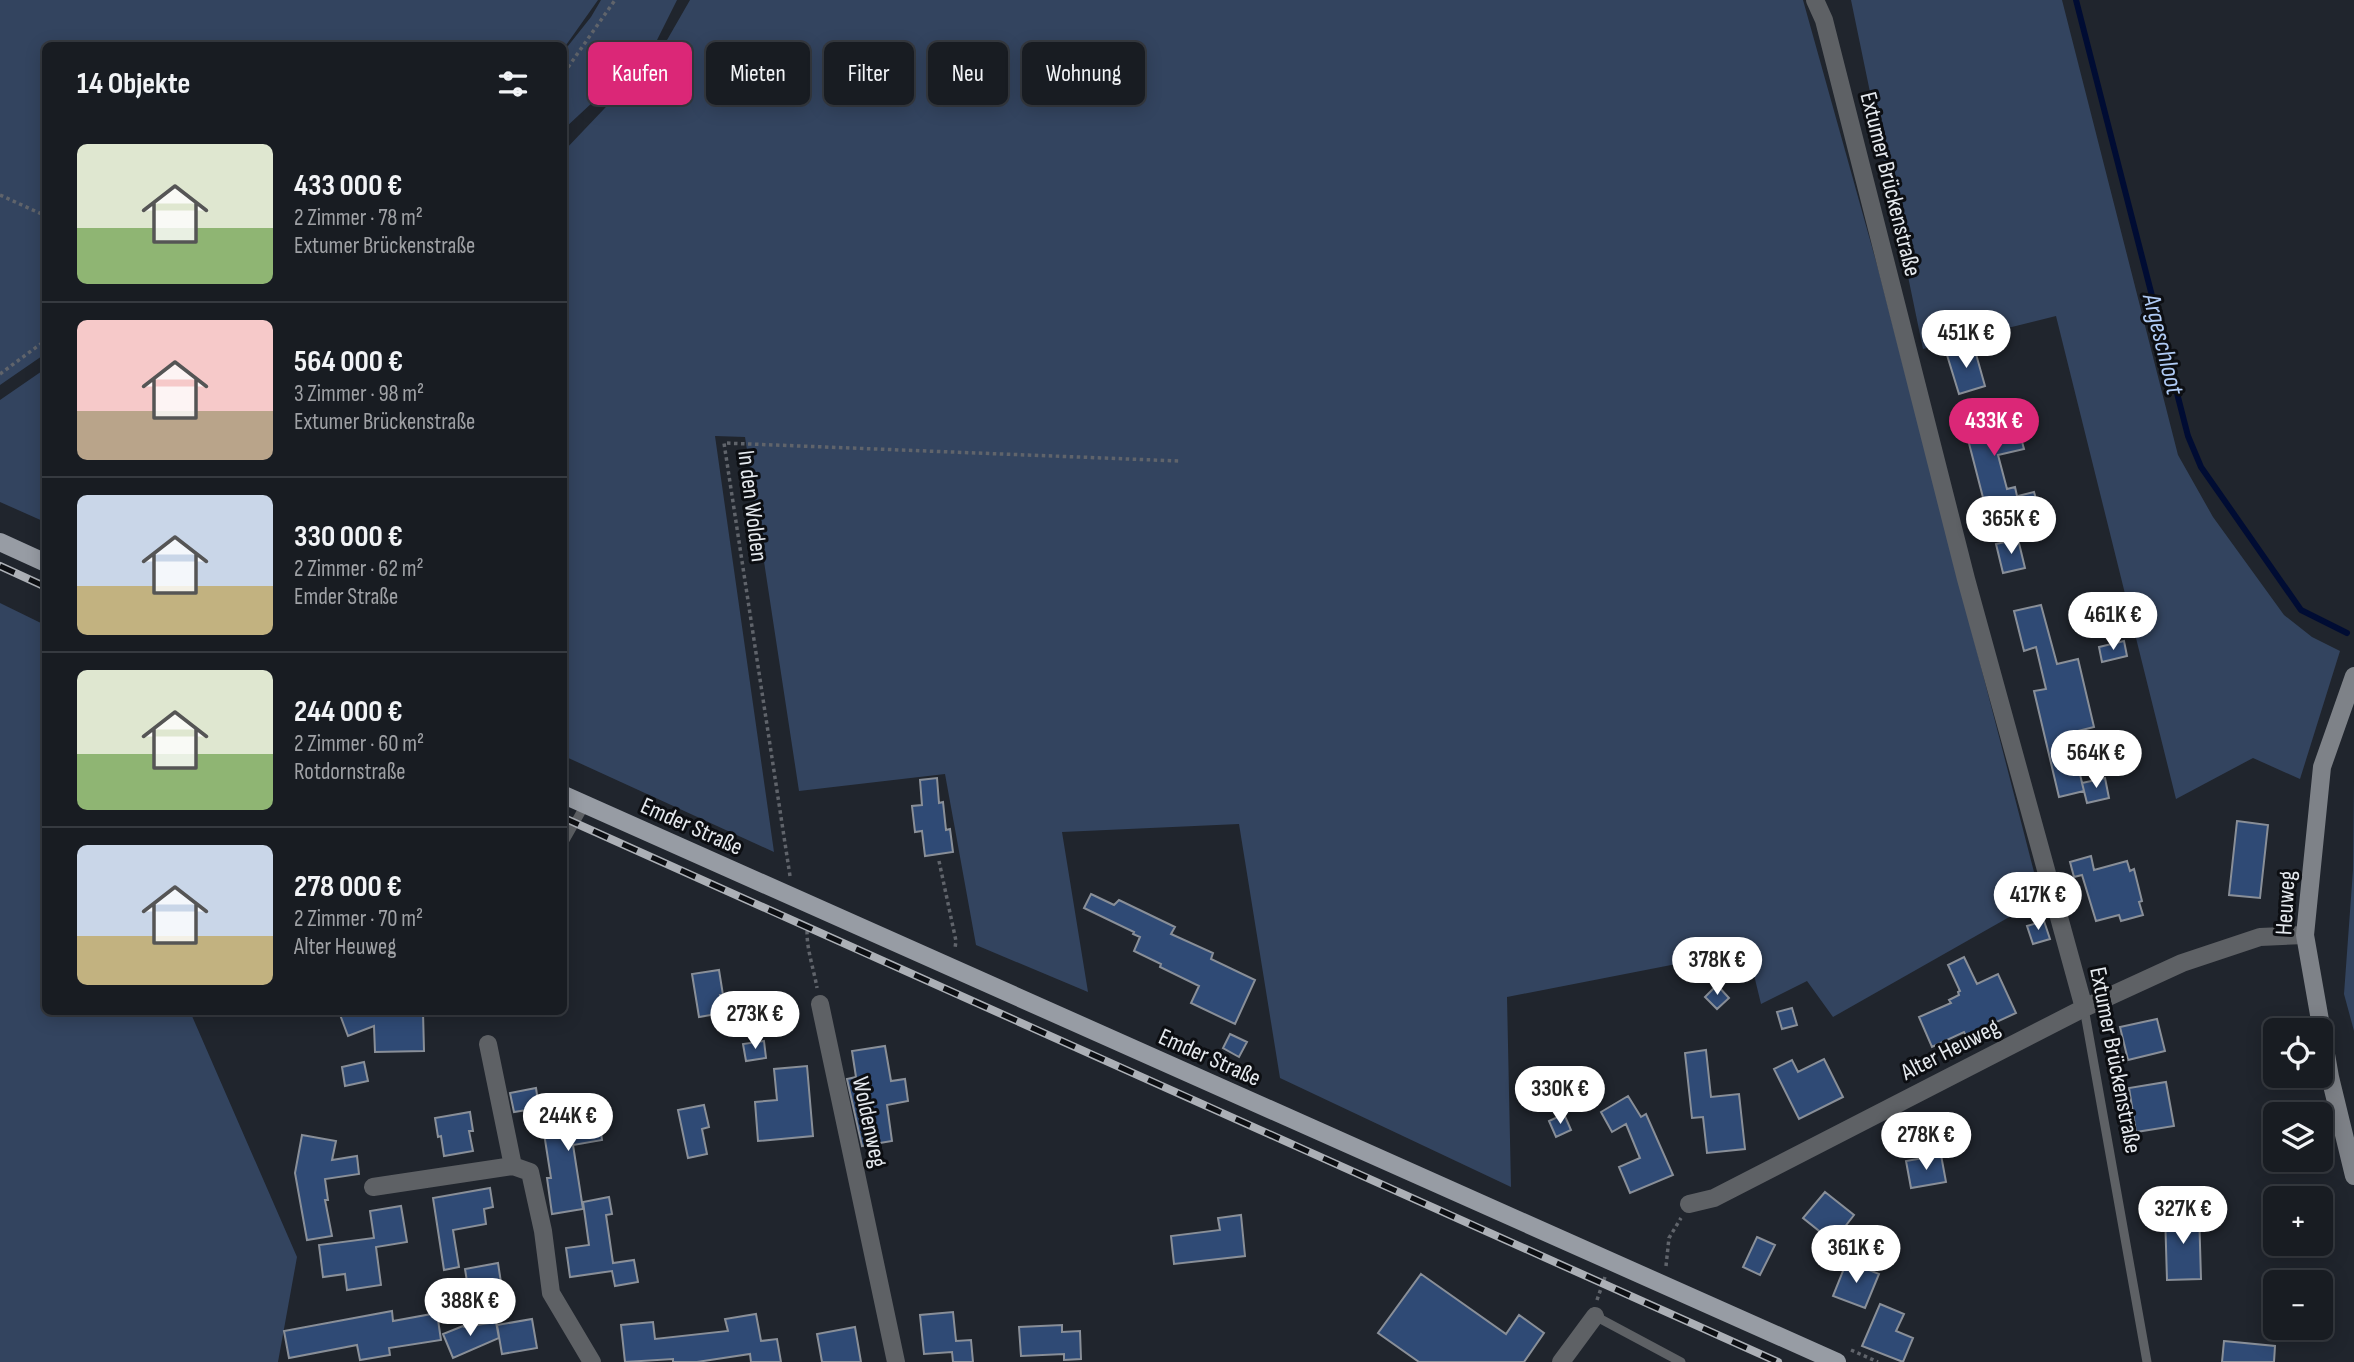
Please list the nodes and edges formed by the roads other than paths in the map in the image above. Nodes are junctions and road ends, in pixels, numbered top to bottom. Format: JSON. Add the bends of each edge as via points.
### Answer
{"nodes":[{"id":1,"x":1815,"y":0,"type":"edge"},
{"id":2,"x":0,"y":542,"type":"edge"},
{"id":3,"x":42,"y":561,"type":"edge"},
{"id":4,"x":2354,"y":676,"type":"edge"},
{"id":5,"x":567,"y":796,"type":"edge"},
{"id":6,"x":585,"y":804,"type":"junction"},
{"id":7,"x":567,"y":837,"type":"edge"},
{"id":8,"x":2305,"y":935,"type":"junction"},
{"id":9,"x":820,"y":1004,"type":"road end"},
{"id":10,"x":2084,"y":1008,"type":"junction"},
{"id":11,"x":488,"y":1044,"type":"dead end"},
{"id":12,"x":513,"y":1166,"type":"junction"},
{"id":13,"x":2354,"y":1176,"type":"edge"},
{"id":14,"x":373,"y":1187,"type":"dead end"},
{"id":15,"x":1689,"y":1204,"type":"road end"},
{"id":16,"x":1595,"y":1316,"type":"joint"},
{"id":17,"x":592,"y":1362,"type":"edge"},
{"id":18,"x":896,"y":1362,"type":"edge"},
{"id":19,"x":1561,"y":1362,"type":"edge"},
{"id":20,"x":1681,"y":1362,"type":"edge"},
{"id":21,"x":1837,"y":1362,"type":"edge"},
{"id":22,"x":2147,"y":1362,"type":"edge"}],
"edges":[{"from":1,"to":10,"type":"street","name":"Extumer Brückenstraße","via":[[1824,20],[1963,565]]},
{"from":2,"to":3,"type":"main road"},
{"from":4,"to":8,"type":"street","name":"Heuweg","via":[[2322,767]]},
{"from":5,"to":6,"type":"main road","name":"Emder Straße"},
{"from":6,"to":7,"type":"lane"},
{"from":6,"to":21,"type":"main road","name":"Emder Straße"},
{"from":8,"to":10,"type":"street","name":"Alter Heuweg","via":[[2260,936],[2182,963]]},
{"from":8,"to":13,"type":"street","name":"Heuweg","via":[[2330,1077]]},
{"from":9,"to":18,"type":"street","name":"Woldenweg"},
{"from":10,"to":15,"type":"street","name":"Alter Heuweg","via":[[1714,1198]]},
{"from":10,"to":22,"type":"lane","name":"Extumer Brückenstraße"},
{"from":11,"to":12,"type":"street"},
{"from":12,"to":14,"type":"street"},
{"from":12,"to":17,"type":"street","via":[[530,1172],[551,1293]]},
{"from":16,"to":19,"type":"street"},
{"from":16,"to":20,"type":"lane"}]}
